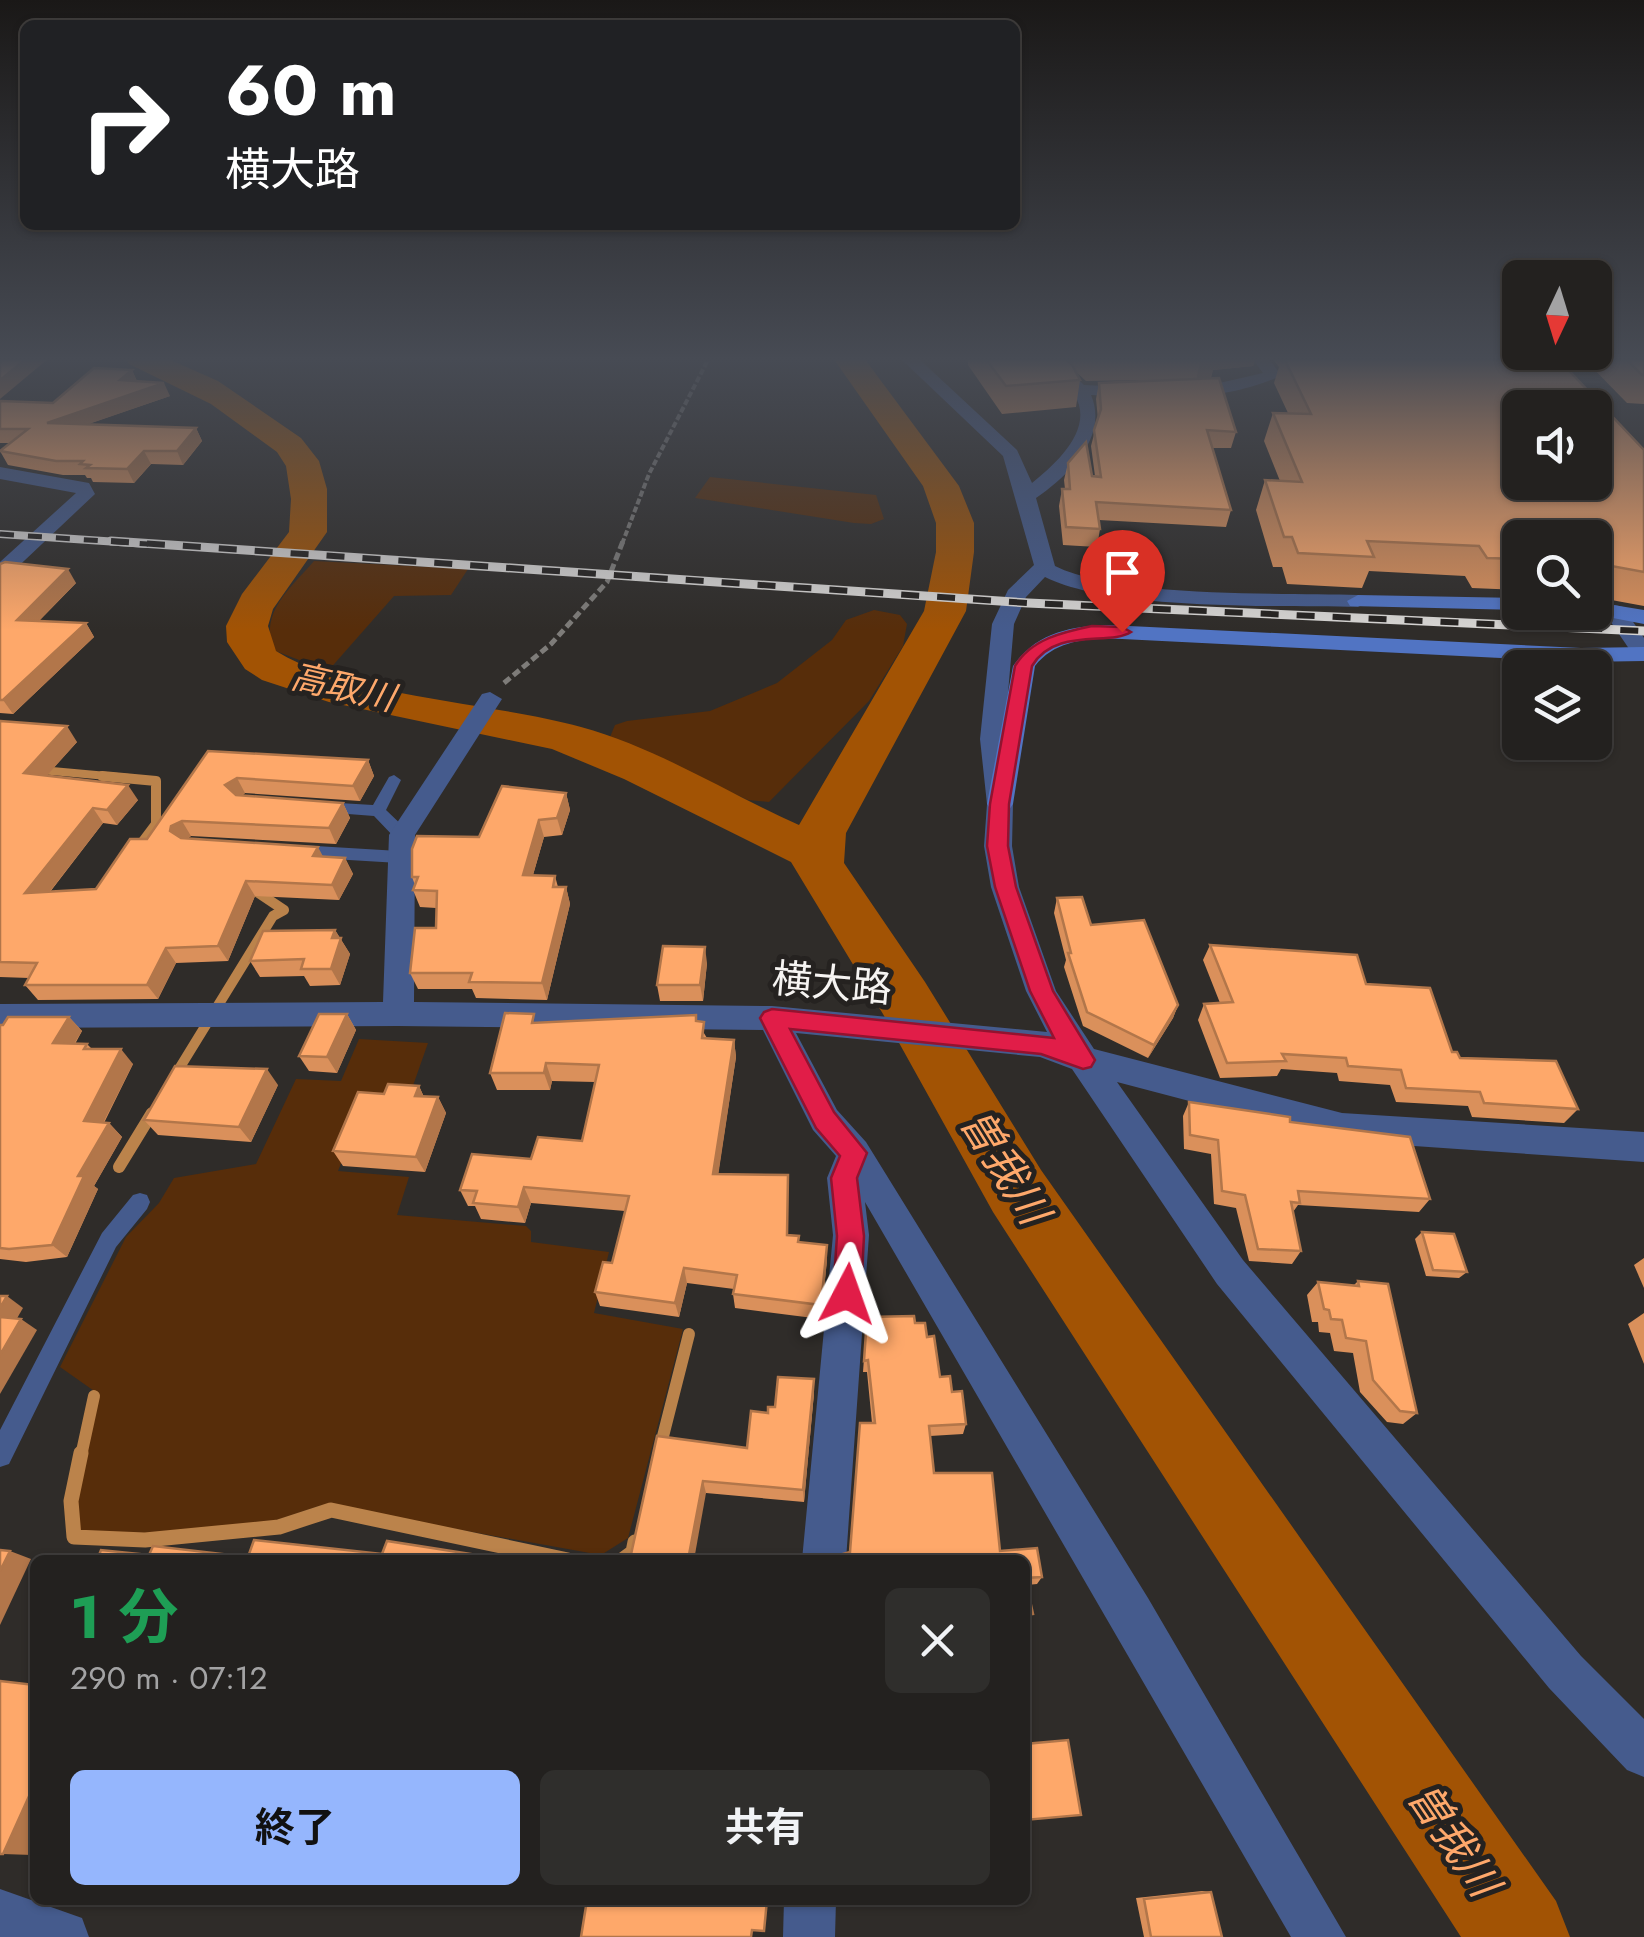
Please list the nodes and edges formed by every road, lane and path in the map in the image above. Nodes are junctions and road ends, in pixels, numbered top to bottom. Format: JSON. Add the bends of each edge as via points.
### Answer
{"nodes":[{"id":1,"x":662,"y":448,"type":"edge"},
{"id":2,"x":1005,"y":448,"type":"edge"},
{"id":3,"x":1076,"y":448,"type":"edge"},
{"id":4,"x":0,"y":473,"type":"edge"},
{"id":5,"x":1029,"y":494,"type":"junction"},
{"id":6,"x":1044,"y":567,"type":"junction"},
{"id":7,"x":0,"y":573,"type":"edge"},
{"id":8,"x":1502,"y":604,"type":"edge"},
{"id":9,"x":1612,"y":611,"type":"edge"},
{"id":10,"x":1644,"y":617,"type":"edge"},
{"id":11,"x":1612,"y":618,"type":"edge"},
{"id":12,"x":1644,"y":654,"type":"edge"},
{"id":13,"x":490,"y":699,"type":"joint"},
{"id":14,"x":394,"y":780,"type":"dead end"},
{"id":15,"x":1000,"y":804,"type":"junction"},
{"id":16,"x":302,"y":806,"type":"edge"},
{"id":17,"x":378,"y":811,"type":"junction"},
{"id":18,"x":400,"y":846,"type":"junction"},
{"id":19,"x":285,"y":850,"type":"edge"},
{"id":20,"x":398,"y":1014,"type":"junction"},
{"id":21,"x":0,"y":1016,"type":"edge"},
{"id":22,"x":784,"y":1020,"type":"junction"},
{"id":23,"x":1083,"y":1060,"type":"junction"},
{"id":24,"x":1644,"y":1147,"type":"edge"},
{"id":25,"x":854,"y":1153,"type":"junction"},
{"id":26,"x":140,"y":1202,"type":"dead end"},
{"id":27,"x":0,"y":1455,"type":"edge"},
{"id":28,"x":824,"y":1555,"type":"edge"},
{"id":29,"x":1644,"y":1752,"type":"edge"},
{"id":30,"x":810,"y":1905,"type":"edge"},
{"id":31,"x":0,"y":1915,"type":"edge"},
{"id":32,"x":63,"y":1937,"type":"edge"},
{"id":33,"x":809,"y":1937,"type":"edge"},
{"id":34,"x":1320,"y":1937,"type":"edge"}],
"edges":[{"from":1,"to":13,"type":"path","via":[[607,582]]},
{"from":2,"to":5,"type":"street"},
{"from":3,"to":5,"type":"street","via":[[1050,481]]},
{"from":4,"to":7,"type":"street","via":[[82,487],[86,494]]},
{"from":5,"to":6,"type":"street"},
{"from":6,"to":8,"type":"street","via":[[1081,585]]},
{"from":6,"to":15,"type":"street","via":[[1016,595],[1003,624],[992,739]]},
{"from":9,"to":10,"type":"street"},
{"from":11,"to":12,"type":"street"},
{"from":12,"to":15,"type":"street","via":[[1107,631],[1064,636],[1024,666]]},
{"from":13,"to":18,"type":"street"},
{"from":14,"to":17,"type":"lane"},
{"from":15,"to":23,"type":"street","via":[[1005,887],[1041,991]]},
{"from":16,"to":17,"type":"lane"},
{"from":17,"to":18,"type":"lane"},
{"from":18,"to":19,"type":"lane"},
{"from":18,"to":20,"type":"street"},
{"from":20,"to":21,"type":"street","name":"横大路"},
{"from":20,"to":22,"type":"street","name":"横大路"},
{"from":22,"to":23,"type":"street","name":"横大路","via":[[1043,1044]]},
{"from":22,"to":25,"type":"street","via":[[825,1120]]},
{"from":23,"to":24,"type":"street","name":"横大路","via":[[1342,1128]]},
{"from":23,"to":29,"type":"street","via":[[1230,1272],[1565,1672]]},
{"from":25,"to":28,"type":"street","via":[[844,1178],[851,1236]]},
{"from":25,"to":34,"type":"street"},
{"from":26,"to":27,"type":"lane","via":[[110,1240]]},
{"from":30,"to":33,"type":"street"},
{"from":31,"to":32,"type":"street"}]}
